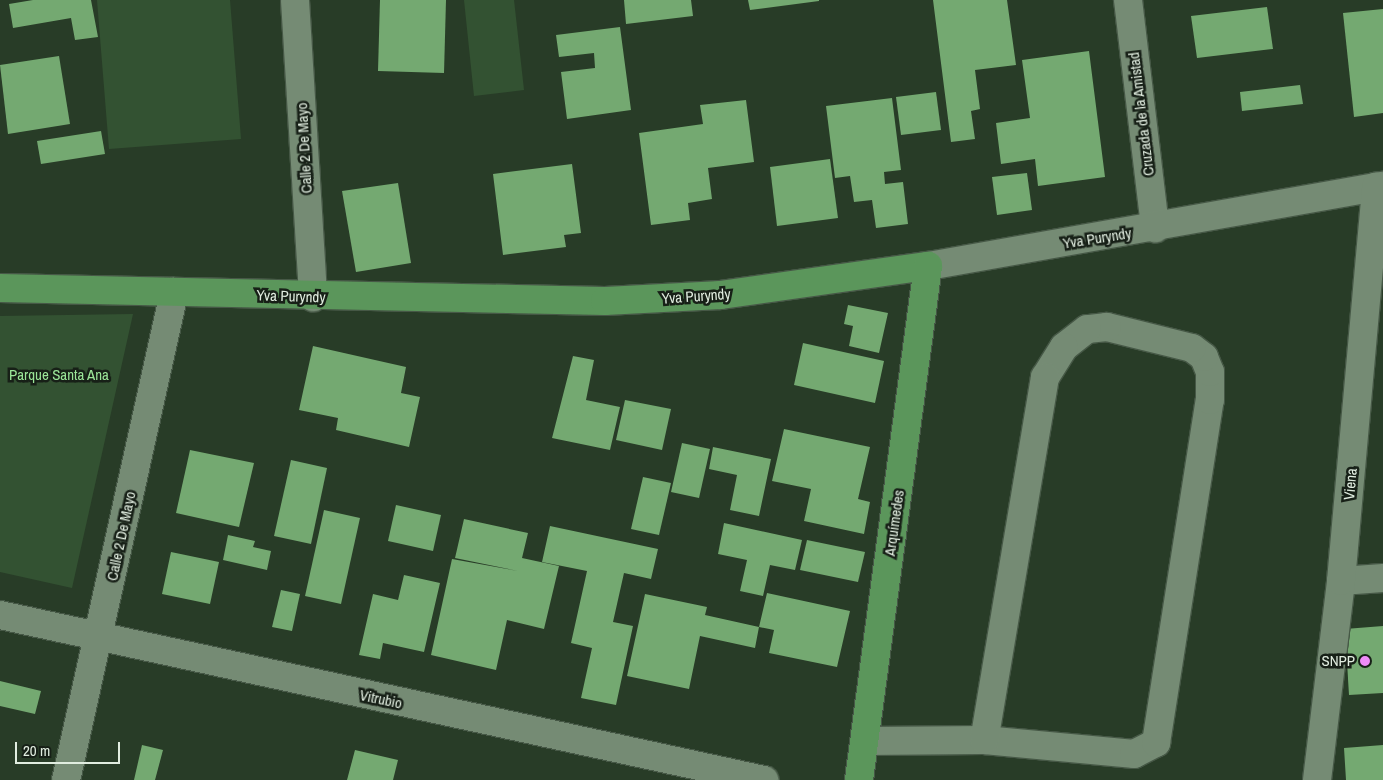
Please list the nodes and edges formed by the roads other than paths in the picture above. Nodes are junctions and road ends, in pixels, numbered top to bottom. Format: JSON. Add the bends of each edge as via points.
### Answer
{"nodes":[{"id":1,"x":295,"y":0,"type":"edge"},
{"id":2,"x":1128,"y":0,"type":"edge"},
{"id":3,"x":1380,"y":186,"type":"edge"},
{"id":4,"x":1155,"y":228,"type":"junction"},
{"id":5,"x":928,"y":266,"type":"junction"},
{"id":6,"x":0,"y":288,"type":"edge"},
{"id":7,"x":174,"y":292,"type":"junction"},
{"id":8,"x":313,"y":297,"type":"junction"},
{"id":9,"x":1383,"y":578,"type":"edge"},
{"id":10,"x":1341,"y":581,"type":"junction"},
{"id":11,"x":0,"y":615,"type":"edge"},
{"id":12,"x":99,"y":640,"type":"junction"},
{"id":13,"x":984,"y":740,"type":"junction"},
{"id":14,"x":865,"y":741,"type":"junction"},
{"id":15,"x":66,"y":780,"type":"edge"},
{"id":16,"x":764,"y":780,"type":"edge"},
{"id":17,"x":859,"y":780,"type":"edge"},
{"id":18,"x":1317,"y":780,"type":"edge"}],
"edges":[{"from":1,"to":8,"type":"street","name":"Calle 2 De Mayo"},
{"from":2,"to":4,"type":"street","name":"Cruzada de la Amistad"},
{"from":3,"to":4,"type":"street","name":"Yva Puryndy"},
{"from":3,"to":10,"type":"street","name":"Viena"},
{"from":4,"to":5,"type":"street","name":"Yva Puryndy"},
{"from":5,"to":8,"type":"main road","name":"Yva Puryndy","via":[[702,296],[605,301]]},
{"from":5,"to":14,"type":"main road","name":"Arquímedes"},
{"from":6,"to":7,"type":"main road","name":"Yva Puryndy"},
{"from":7,"to":8,"type":"main road","name":"Yva Puryndy"},
{"from":7,"to":12,"type":"street","name":"Calle 2 De Mayo"},
{"from":9,"to":10,"type":"street"},
{"from":10,"to":18,"type":"street","name":"Viena"},
{"from":11,"to":12,"type":"street","name":"Vitrubio"},
{"from":12,"to":15,"type":"street","name":"Calle 2 De Mayo"},
{"from":12,"to":16,"type":"street","name":"Vitrubio"},
{"from":13,"to":13,"type":"street","via":[[1046,377],[1064,346],[1087,329],[1107,327],[1192,348],[1204,357],[1210,372],[1210,400],[1156,743],[1134,754]]},
{"from":13,"to":14,"type":"street"},
{"from":14,"to":17,"type":"main road","name":"Arquímedes"}]}
